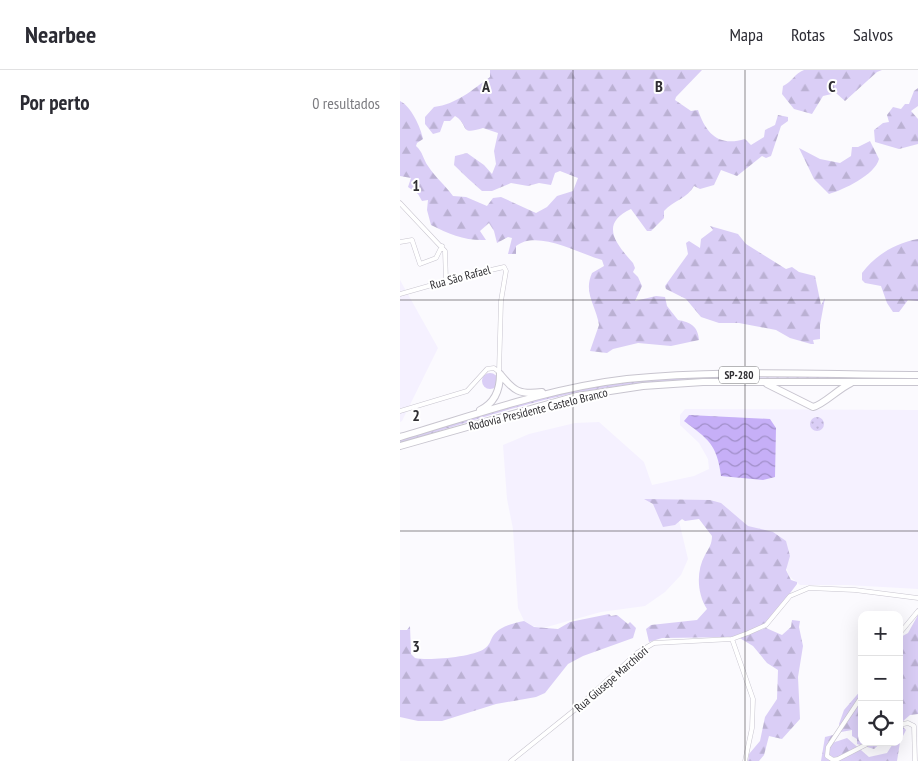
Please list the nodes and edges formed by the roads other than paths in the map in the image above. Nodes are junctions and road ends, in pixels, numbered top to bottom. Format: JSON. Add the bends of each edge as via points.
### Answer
{"nodes":[{"id":1,"x":400,"y":203,"type":"edge"},
{"id":2,"x":400,"y":242,"type":"edge"},
{"id":3,"x":442,"y":246,"type":"junction"},
{"id":4,"x":446,"y":280,"type":"junction"},
{"id":5,"x":400,"y":294,"type":"edge"},
{"id":6,"x":499,"y":373,"type":"junction"},
{"id":7,"x":918,"y":375,"type":"edge"},
{"id":8,"x":763,"y":382,"type":"junction"},
{"id":9,"x":854,"y":382,"type":"junction"},
{"id":10,"x":918,"y":382,"type":"edge"},
{"id":11,"x":560,"y":390,"type":"junction"},
{"id":12,"x":400,"y":411,"type":"edge"},
{"id":13,"x":461,"y":419,"type":"junction"},
{"id":14,"x":400,"y":437,"type":"edge"},
{"id":15,"x":400,"y":446,"type":"edge"},
{"id":16,"x":918,"y":598,"type":"edge"},
{"id":17,"x":918,"y":611,"type":"edge"},
{"id":18,"x":903,"y":629,"type":"edge"},
{"id":19,"x":732,"y":639,"type":"junction"},
{"id":20,"x":858,"y":702,"type":"edge"},
{"id":21,"x":903,"y":724,"type":"edge"},
{"id":22,"x":863,"y":746,"type":"edge"},
{"id":23,"x":510,"y":761,"type":"edge"},
{"id":24,"x":745,"y":761,"type":"edge"},
{"id":25,"x":916,"y":761,"type":"edge"}],
"edges":[{"from":1,"to":3,"type":"street"},
{"from":2,"to":3,"type":"street","via":[[412,240],[420,264],[436,258]]},
{"from":3,"to":4,"type":"street","via":[[447,256]]},
{"from":4,"to":5,"type":"street","name":"Rua São Rafael"},
{"from":4,"to":6,"type":"street","name":"Rua São Rafael","via":[[499,266],[506,269],[501,301]]},
{"from":6,"to":11,"type":"highway","via":[[511,387],[522,393]]},
{"from":6,"to":12,"type":"street","via":[[494,368],[487,369],[467,391]]},
{"from":6,"to":13,"type":"highway","via":[[494,399],[484,408]]},
{"from":7,"to":11,"type":"highway","name":"Rodovia Presidente Castelo Branco","number":"SP-280","via":[[669,376],[626,379]]},
{"from":8,"to":9,"type":"highway","name":"Rodovia Presidente Castelo Branco","number":"SP-280"},
{"from":8,"to":9,"type":"highway","via":[[813,407]]},
{"from":8,"to":15,"type":"highway","name":"Rodovia Presidente Castelo Branco","number":"SP-280","via":[[680,383],[612,390],[523,410]]},
{"from":9,"to":10,"type":"highway","name":"Rodovia Presidente Castelo Branco","number":"SP-280"},
{"from":11,"to":13,"type":"highway","name":"Rodovia Presidente Castelo Branco","number":"SP-280"},
{"from":13,"to":14,"type":"highway","name":"Rodovia Presidente Castelo Branco","number":"SP-280"},
{"from":16,"to":19,"type":"street","name":"Rua Giusepe Marchiori","via":[[809,588],[790,596],[766,625]]},
{"from":17,"to":18,"type":"street"},
{"from":19,"to":23,"type":"street","name":"Rua Giusepe Marchiori","via":[[662,641],[648,646]]},
{"from":19,"to":24,"type":"street","via":[[753,699],[752,728]]},
{"from":20,"to":22,"type":"street","via":[[828,747],[827,756],[838,759]]},
{"from":21,"to":25,"type":"street","via":[[908,722],[914,726]]}]}
